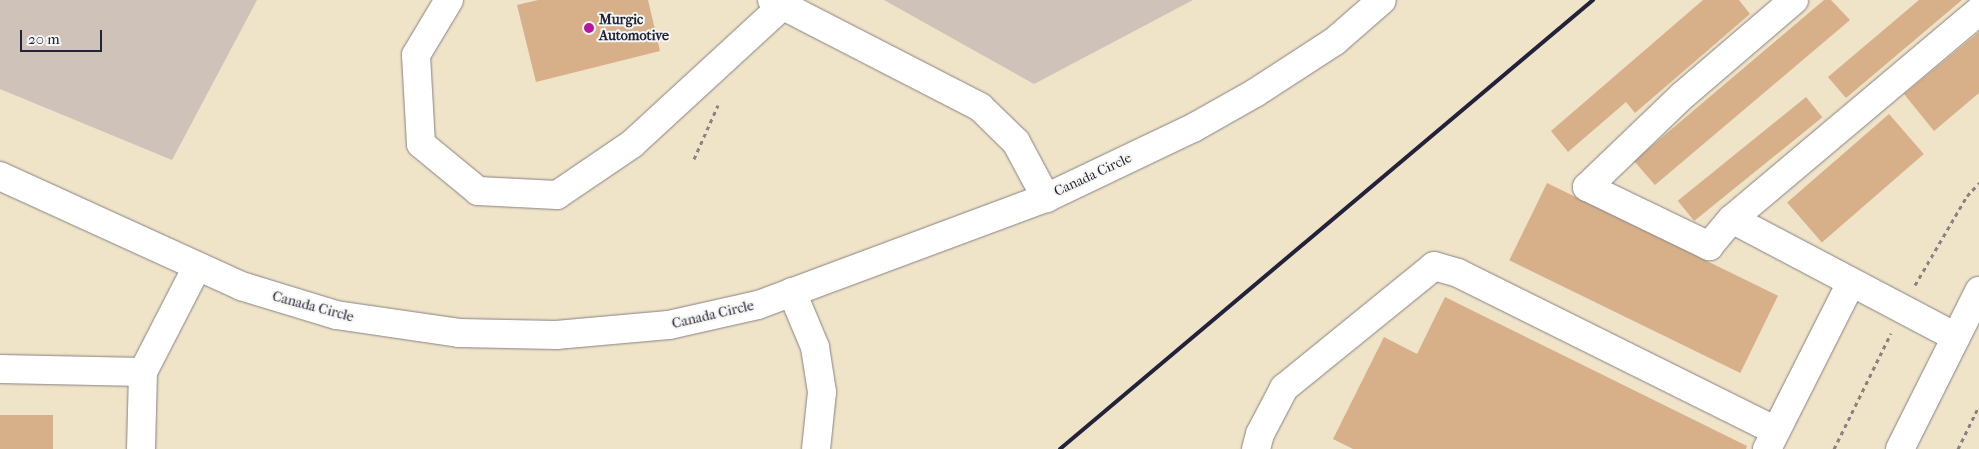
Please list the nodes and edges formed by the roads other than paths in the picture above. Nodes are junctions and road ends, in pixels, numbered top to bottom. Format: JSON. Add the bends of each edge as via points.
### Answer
{"nodes":[{"id":1,"x":449,"y":0,"type":"edge"},
{"id":2,"x":1382,"y":0,"type":"edge"},
{"id":3,"x":1794,"y":0,"type":"edge"},
{"id":4,"x":778,"y":2,"type":"edge"},
{"id":5,"x":1979,"y":11,"type":"edge"},
{"id":6,"x":0,"y":176,"type":"edge"},
{"id":7,"x":1046,"y":198,"type":"junction"},
{"id":8,"x":1732,"y":218,"type":"junction"},
{"id":9,"x":197,"y":267,"type":"junction"},
{"id":10,"x":1851,"y":283,"type":"junction"},
{"id":11,"x":1979,"y":291,"type":"edge"},
{"id":12,"x":792,"y":292,"type":"junction"},
{"id":13,"x":1956,"y":337,"type":"junction"},
{"id":14,"x":0,"y":369,"type":"edge"},
{"id":15,"x":143,"y":372,"type":"junction"},
{"id":16,"x":1771,"y":440,"type":"edge"},
{"id":17,"x":141,"y":449,"type":"edge"},
{"id":18,"x":816,"y":449,"type":"edge"},
{"id":19,"x":1256,"y":449,"type":"edge"},
{"id":20,"x":1900,"y":449,"type":"edge"}],
"edges":[{"from":1,"to":4,"type":"street","via":[[416,55],[421,144],[478,191],[557,195],[632,144]]},
{"from":2,"to":7,"type":"street","name":"Canada Circle","via":[[1328,46],[1255,93],[1193,128]]},
{"from":3,"to":8,"type":"street","via":[[1683,95],[1587,187],[1709,246]]},
{"from":4,"to":7,"type":"street","via":[[980,107],[1016,142]]},
{"from":5,"to":8,"type":"street"},
{"from":6,"to":9,"type":"street","name":"Canada Circle"},
{"from":7,"to":12,"type":"street","name":"Canada Circle"},
{"from":8,"to":10,"type":"street"},
{"from":9,"to":12,"type":"street","name":"Canada Circle","via":[[290,303],[336,315],[459,333],[556,335],[669,325],[758,305]]},
{"from":9,"to":15,"type":"street"},
{"from":10,"to":13,"type":"street"},
{"from":10,"to":16,"type":"street"},
{"from":11,"to":13,"type":"street"},
{"from":12,"to":18,"type":"street","via":[[815,347],[822,392]]},
{"from":13,"to":20,"type":"street"},
{"from":14,"to":15,"type":"street"},
{"from":15,"to":17,"type":"street"},
{"from":16,"to":19,"type":"street","via":[[1458,272],[1434,266],[1284,388],[1260,434]]}]}
